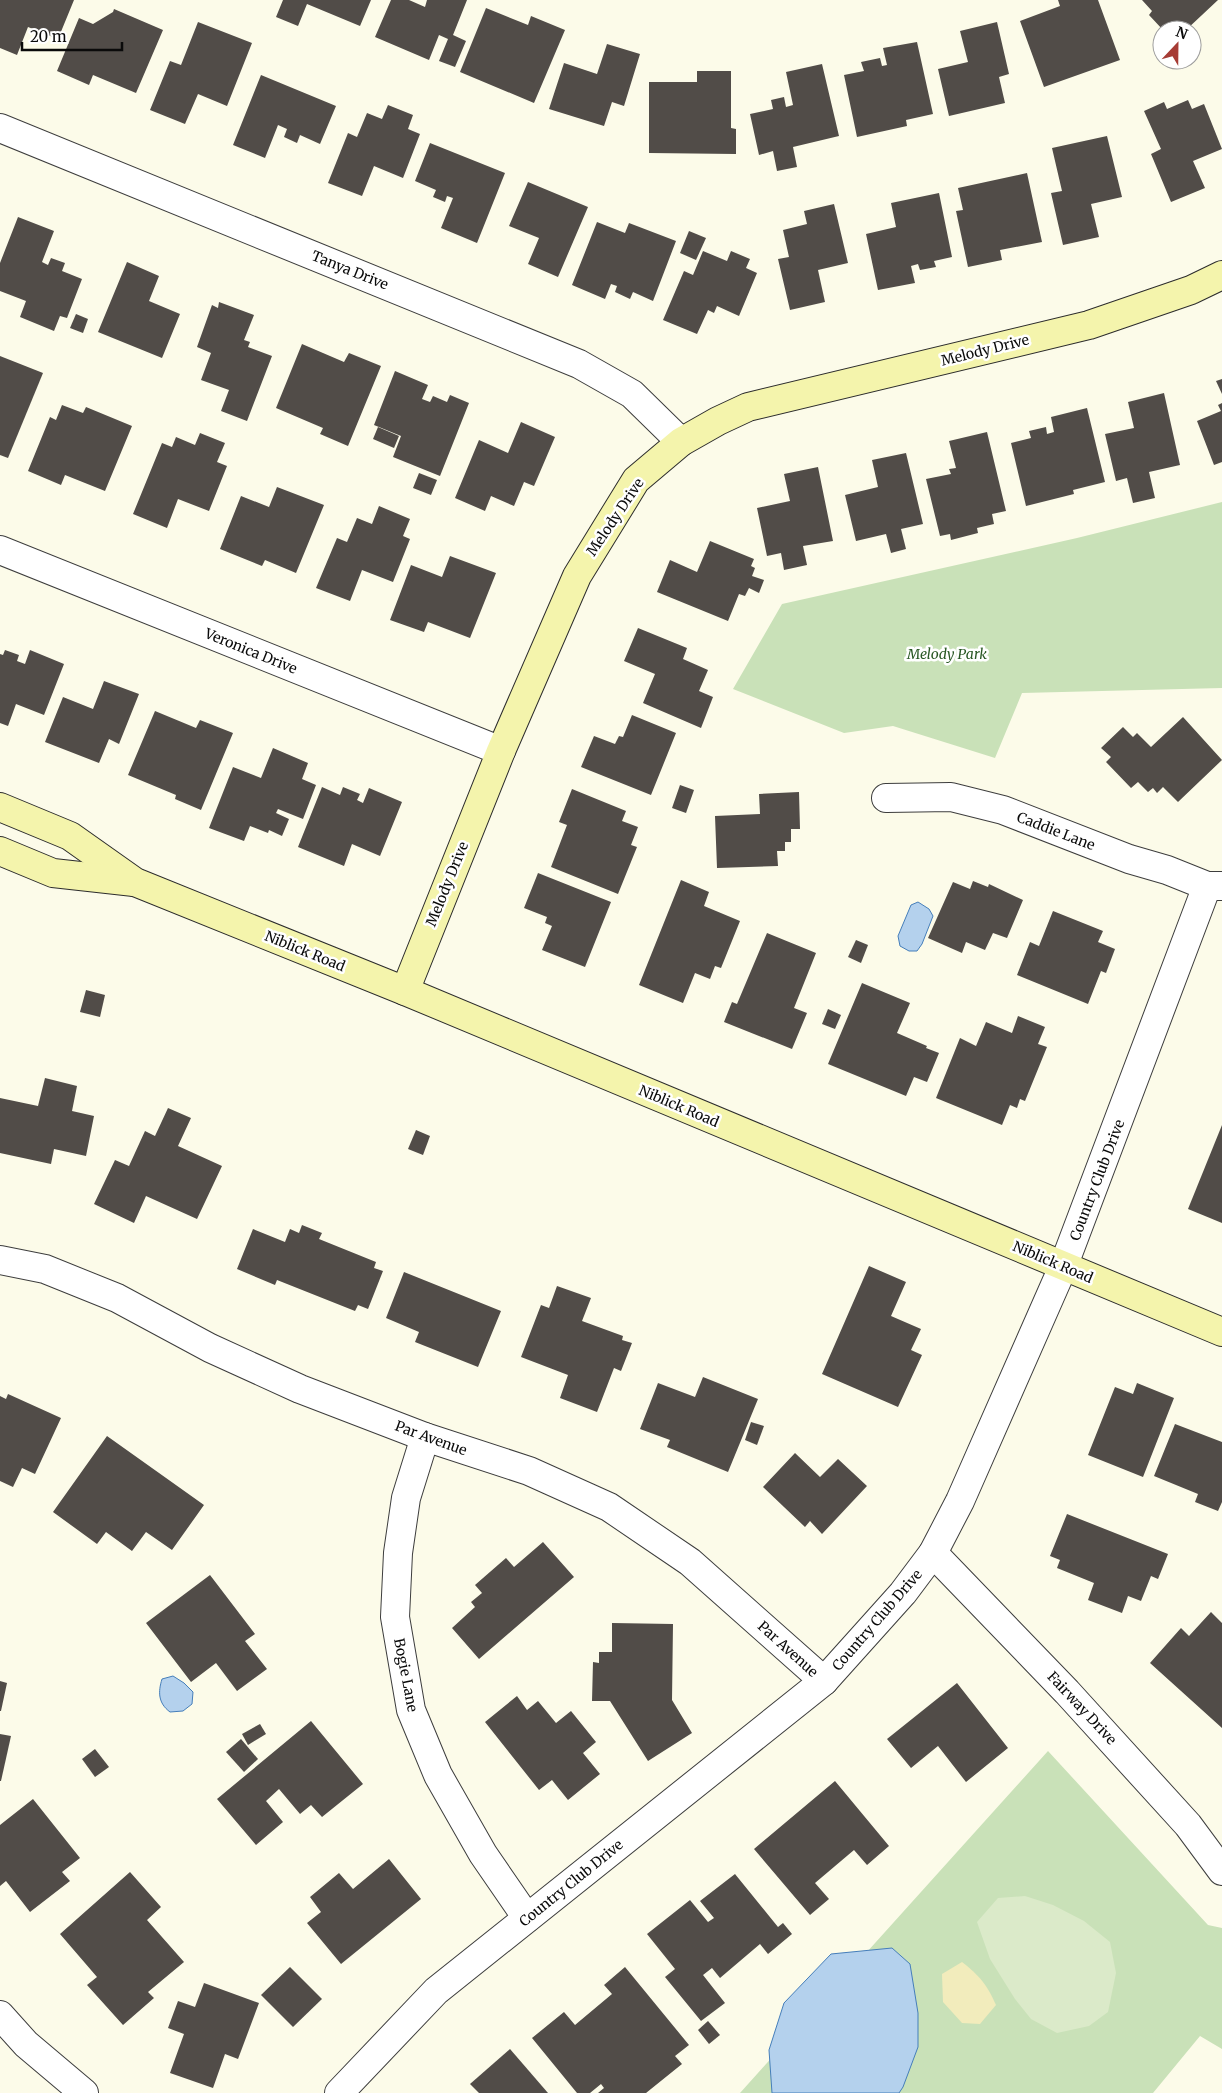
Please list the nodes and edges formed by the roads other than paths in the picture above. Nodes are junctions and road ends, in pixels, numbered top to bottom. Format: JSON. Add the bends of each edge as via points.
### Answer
{"nodes":[{"id":1,"x":0,"y":128,"type":"edge"},
{"id":2,"x":1222,"y":275,"type":"edge"},
{"id":3,"x":682,"y":442,"type":"junction"},
{"id":4,"x":0,"y":550,"type":"edge"},
{"id":5,"x":502,"y":751,"type":"junction"},
{"id":6,"x":886,"y":798,"type":"dead end"},
{"id":7,"x":0,"y":808,"type":"edge"},
{"id":8,"x":0,"y":851,"type":"edge"},
{"id":9,"x":135,"y":882,"type":"junction"},
{"id":10,"x":1214,"y":886,"type":"edge"},
{"id":11,"x":405,"y":991,"type":"junction"},
{"id":12,"x":0,"y":1260,"type":"edge"},
{"id":13,"x":1063,"y":1267,"type":"junction"},
{"id":14,"x":1222,"y":1332,"type":"edge"},
{"id":15,"x":425,"y":1437,"type":"junction"},
{"id":16,"x":933,"y":1553,"type":"junction"},
{"id":17,"x":824,"y":1681,"type":"junction"},
{"id":18,"x":1222,"y":1871,"type":"edge"},
{"id":19,"x":527,"y":1918,"type":"junction"},
{"id":20,"x":0,"y":2015,"type":"edge"},
{"id":21,"x":84,"y":2093,"type":"edge"},
{"id":22,"x":339,"y":2093,"type":"edge"}],
"edges":[{"from":1,"to":3,"type":"street","name":"Tanya Drive","via":[[579,364],[632,394]]},
{"from":2,"to":3,"type":"main road","name":"Melody Drive","via":[[1191,290],[1089,325],[748,407]]},
{"from":3,"to":5,"type":"main road","name":"Melody Drive","via":[[636,480],[577,576]]},
{"from":4,"to":5,"type":"street","name":"Veronica Drive"},
{"from":5,"to":11,"type":"main road","name":"Melody Drive"},
{"from":6,"to":10,"type":"street","name":"Caddie Lane","via":[[951,797],[1002,810],[1129,859]]},
{"from":7,"to":9,"type":"main road","name":"Niblick Road","via":[[70,836]]},
{"from":8,"to":9,"type":"main road","name":"Niblick Road","via":[[53,873]]},
{"from":9,"to":11,"type":"main road","name":"Niblick Road"},
{"from":10,"to":13,"type":"street","name":"Country Club Drive"},
{"from":11,"to":13,"type":"main road","name":"Niblick Road"},
{"from":12,"to":15,"type":"street","name":"Par Avenue","via":[[45,1269],[117,1298],[210,1348],[300,1389]]},
{"from":13,"to":14,"type":"main road","name":"Niblick Road"},
{"from":13,"to":16,"type":"street","name":"Country Club Drive","via":[[960,1501]]},
{"from":15,"to":17,"type":"street","name":"Par Avenue","via":[[529,1471],[609,1507],[690,1562]]},
{"from":15,"to":19,"type":"street","name":"Bogie Lane","via":[[406,1498],[395,1617],[411,1710],[438,1775],[483,1854]]},
{"from":16,"to":17,"type":"street","name":"Country Club Drive","via":[[903,1593]]},
{"from":16,"to":18,"type":"street","name":"Fairway Drive","via":[[1141,1773],[1188,1825]]},
{"from":17,"to":19,"type":"street","name":"Country Club Drive"},
{"from":19,"to":22,"type":"street","name":"Country Club Drive","via":[[436,1991]]},
{"from":20,"to":21,"type":"street","via":[[26,2044]]}]}
